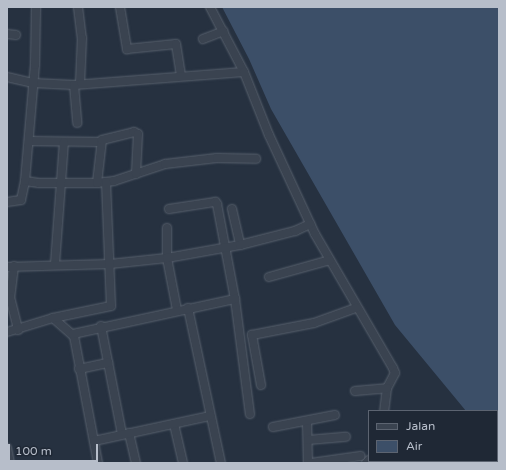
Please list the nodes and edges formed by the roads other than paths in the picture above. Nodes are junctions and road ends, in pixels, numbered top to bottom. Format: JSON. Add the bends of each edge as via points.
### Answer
{"nodes":[{"id":1,"x":36,"y":7,"type":"edge"},
{"id":2,"x":78,"y":7,"type":"edge"},
{"id":3,"x":210,"y":7,"type":"edge"},
{"id":4,"x":122,"y":8,"type":"edge"},
{"id":5,"x":224,"y":31,"type":"junction"},
{"id":6,"x":7,"y":34,"type":"edge"},
{"id":7,"x":16,"y":35,"type":"dead end"},
{"id":8,"x":203,"y":39,"type":"dead end"},
{"id":9,"x":244,"y":72,"type":"junction"},
{"id":10,"x":181,"y":76,"type":"junction"},
{"id":11,"x":7,"y":77,"type":"edge"},
{"id":12,"x":33,"y":83,"type":"junction"},
{"id":13,"x":77,"y":84,"type":"junction"},
{"id":14,"x":77,"y":123,"type":"dead end"},
{"id":15,"x":29,"y":141,"type":"junction"},
{"id":16,"x":64,"y":142,"type":"junction"},
{"id":17,"x":101,"y":142,"type":"junction"},
{"id":18,"x":256,"y":159,"type":"dead end"},
{"id":19,"x":136,"y":174,"type":"junction"},
{"id":20,"x":25,"y":181,"type":"junction"},
{"id":21,"x":102,"y":183,"type":"junction"},
{"id":22,"x":60,"y":184,"type":"junction"},
{"id":23,"x":7,"y":202,"type":"edge"},
{"id":24,"x":169,"y":209,"type":"dead end"},
{"id":25,"x":232,"y":209,"type":"dead end"},
{"id":26,"x":310,"y":224,"type":"junction"},
{"id":27,"x":167,"y":228,"type":"dead end"},
{"id":28,"x":240,"y":245,"type":"junction"},
{"id":29,"x":226,"y":248,"type":"junction"},
{"id":30,"x":168,"y":258,"type":"junction"},
{"id":31,"x":330,"y":260,"type":"junction"},
{"id":32,"x":55,"y":264,"type":"junction"},
{"id":33,"x":110,"y":264,"type":"junction"},
{"id":34,"x":11,"y":267,"type":"edge"},
{"id":35,"x":268,"y":277,"type":"dead end"},
{"id":36,"x":235,"y":298,"type":"junction"},
{"id":37,"x":188,"y":308,"type":"junction"},
{"id":38,"x":356,"y":308,"type":"junction"},
{"id":39,"x":177,"y":310,"type":"junction"},
{"id":40,"x":53,"y":318,"type":"junction"},
{"id":41,"x":101,"y":326,"type":"junction"},
{"id":42,"x":18,"y":330,"type":"junction"},
{"id":43,"x":7,"y":332,"type":"edge"},
{"id":44,"x":73,"y":334,"type":"junction"},
{"id":45,"x":108,"y":362,"type":"junction"},
{"id":46,"x":79,"y":369,"type":"junction"},
{"id":47,"x":261,"y":385,"type":"dead end"},
{"id":48,"x":387,"y":388,"type":"junction"},
{"id":49,"x":355,"y":391,"type":"dead end"},
{"id":50,"x":384,"y":410,"type":"edge"},
{"id":51,"x":250,"y":414,"type":"dead end"},
{"id":52,"x":335,"y":414,"type":"dead end"},
{"id":53,"x":210,"y":416,"type":"junction"},
{"id":54,"x":307,"y":422,"type":"junction"},
{"id":55,"x":174,"y":424,"type":"junction"},
{"id":56,"x":273,"y":427,"type":"dead end"},
{"id":57,"x":126,"y":433,"type":"junction"},
{"id":58,"x":346,"y":437,"type":"dead end"},
{"id":59,"x":308,"y":440,"type":"junction"},
{"id":60,"x":94,"y":441,"type":"junction"},
{"id":61,"x":7,"y":448,"type":"edge"},
{"id":62,"x":361,"y":456,"type":"dead end"},
{"id":63,"x":10,"y":463,"type":"edge"},
{"id":64,"x":98,"y":463,"type":"edge"},
{"id":65,"x":136,"y":463,"type":"edge"},
{"id":66,"x":183,"y":463,"type":"edge"},
{"id":67,"x":221,"y":463,"type":"edge"},
{"id":68,"x":308,"y":463,"type":"edge"},
{"id":69,"x":311,"y":463,"type":"edge"}],
"edges":[{"from":1,"to":12,"type":"street","via":[[36,65]]},
{"from":2,"to":13,"type":"street","via":[[82,38]]},
{"from":3,"to":5,"type":"street"},
{"from":4,"to":10,"type":"street","via":[[127,49],[176,44]]},
{"from":5,"to":8,"type":"street"},
{"from":5,"to":9,"type":"street"},
{"from":6,"to":7,"type":"street"},
{"from":9,"to":10,"type":"street"},
{"from":9,"to":26,"type":"street","via":[[269,135]]},
{"from":10,"to":13,"type":"street"},
{"from":11,"to":12,"type":"street"},
{"from":12,"to":13,"type":"street"},
{"from":12,"to":15,"type":"street"},
{"from":13,"to":14,"type":"street"},
{"from":15,"to":16,"type":"street"},
{"from":15,"to":20,"type":"street"},
{"from":16,"to":17,"type":"street"},
{"from":16,"to":22,"type":"street"},
{"from":17,"to":19,"type":"street","via":[[103,139],[137,132]]},
{"from":17,"to":21,"type":"street"},
{"from":18,"to":19,"type":"street","via":[[217,158],[165,164]]},
{"from":19,"to":21,"type":"street"},
{"from":20,"to":22,"type":"street"},
{"from":20,"to":23,"type":"street","via":[[21,200]]},
{"from":21,"to":22,"type":"street"},
{"from":21,"to":33,"type":"street"},
{"from":22,"to":32,"type":"street"},
{"from":24,"to":29,"type":"street","via":[[216,203]]},
{"from":25,"to":28,"type":"street"},
{"from":26,"to":28,"type":"street","via":[[288,233]]},
{"from":26,"to":31,"type":"street"},
{"from":27,"to":30,"type":"street"},
{"from":28,"to":29,"type":"street"},
{"from":29,"to":30,"type":"street"},
{"from":29,"to":36,"type":"street"},
{"from":30,"to":33,"type":"street"},
{"from":30,"to":39,"type":"street"},
{"from":31,"to":35,"type":"street"},
{"from":31,"to":38,"type":"street"},
{"from":32,"to":33,"type":"street"},
{"from":32,"to":34,"type":"street"},
{"from":33,"to":40,"type":"street","via":[[111,306]]},
{"from":34,"to":42,"type":"street","via":[[10,297]]},
{"from":36,"to":37,"type":"street"},
{"from":36,"to":51,"type":"street"},
{"from":37,"to":39,"type":"street"},
{"from":37,"to":53,"type":"street"},
{"from":38,"to":47,"type":"street","via":[[314,323],[252,335]]},
{"from":38,"to":48,"type":"street","via":[[394,368],[394,376]]},
{"from":39,"to":41,"type":"street"},
{"from":40,"to":42,"type":"street"},
{"from":40,"to":44,"type":"street"},
{"from":41,"to":44,"type":"street"},
{"from":41,"to":45,"type":"street"},
{"from":42,"to":43,"type":"street"},
{"from":44,"to":46,"type":"street"},
{"from":45,"to":46,"type":"street"},
{"from":45,"to":57,"type":"street"},
{"from":46,"to":60,"type":"street"},
{"from":48,"to":49,"type":"street"},
{"from":48,"to":50,"type":"street"},
{"from":52,"to":54,"type":"street","via":[[309,419]]},
{"from":53,"to":55,"type":"street"},
{"from":53,"to":67,"type":"street"},
{"from":54,"to":56,"type":"street"},
{"from":54,"to":59,"type":"street"},
{"from":55,"to":57,"type":"street"},
{"from":55,"to":66,"type":"street"},
{"from":57,"to":60,"type":"street"},
{"from":57,"to":65,"type":"street"},
{"from":58,"to":59,"type":"street"},
{"from":59,"to":68,"type":"street"},
{"from":60,"to":64,"type":"street"},
{"from":61,"to":63,"type":"street"},
{"from":62,"to":69,"type":"street"}]}
